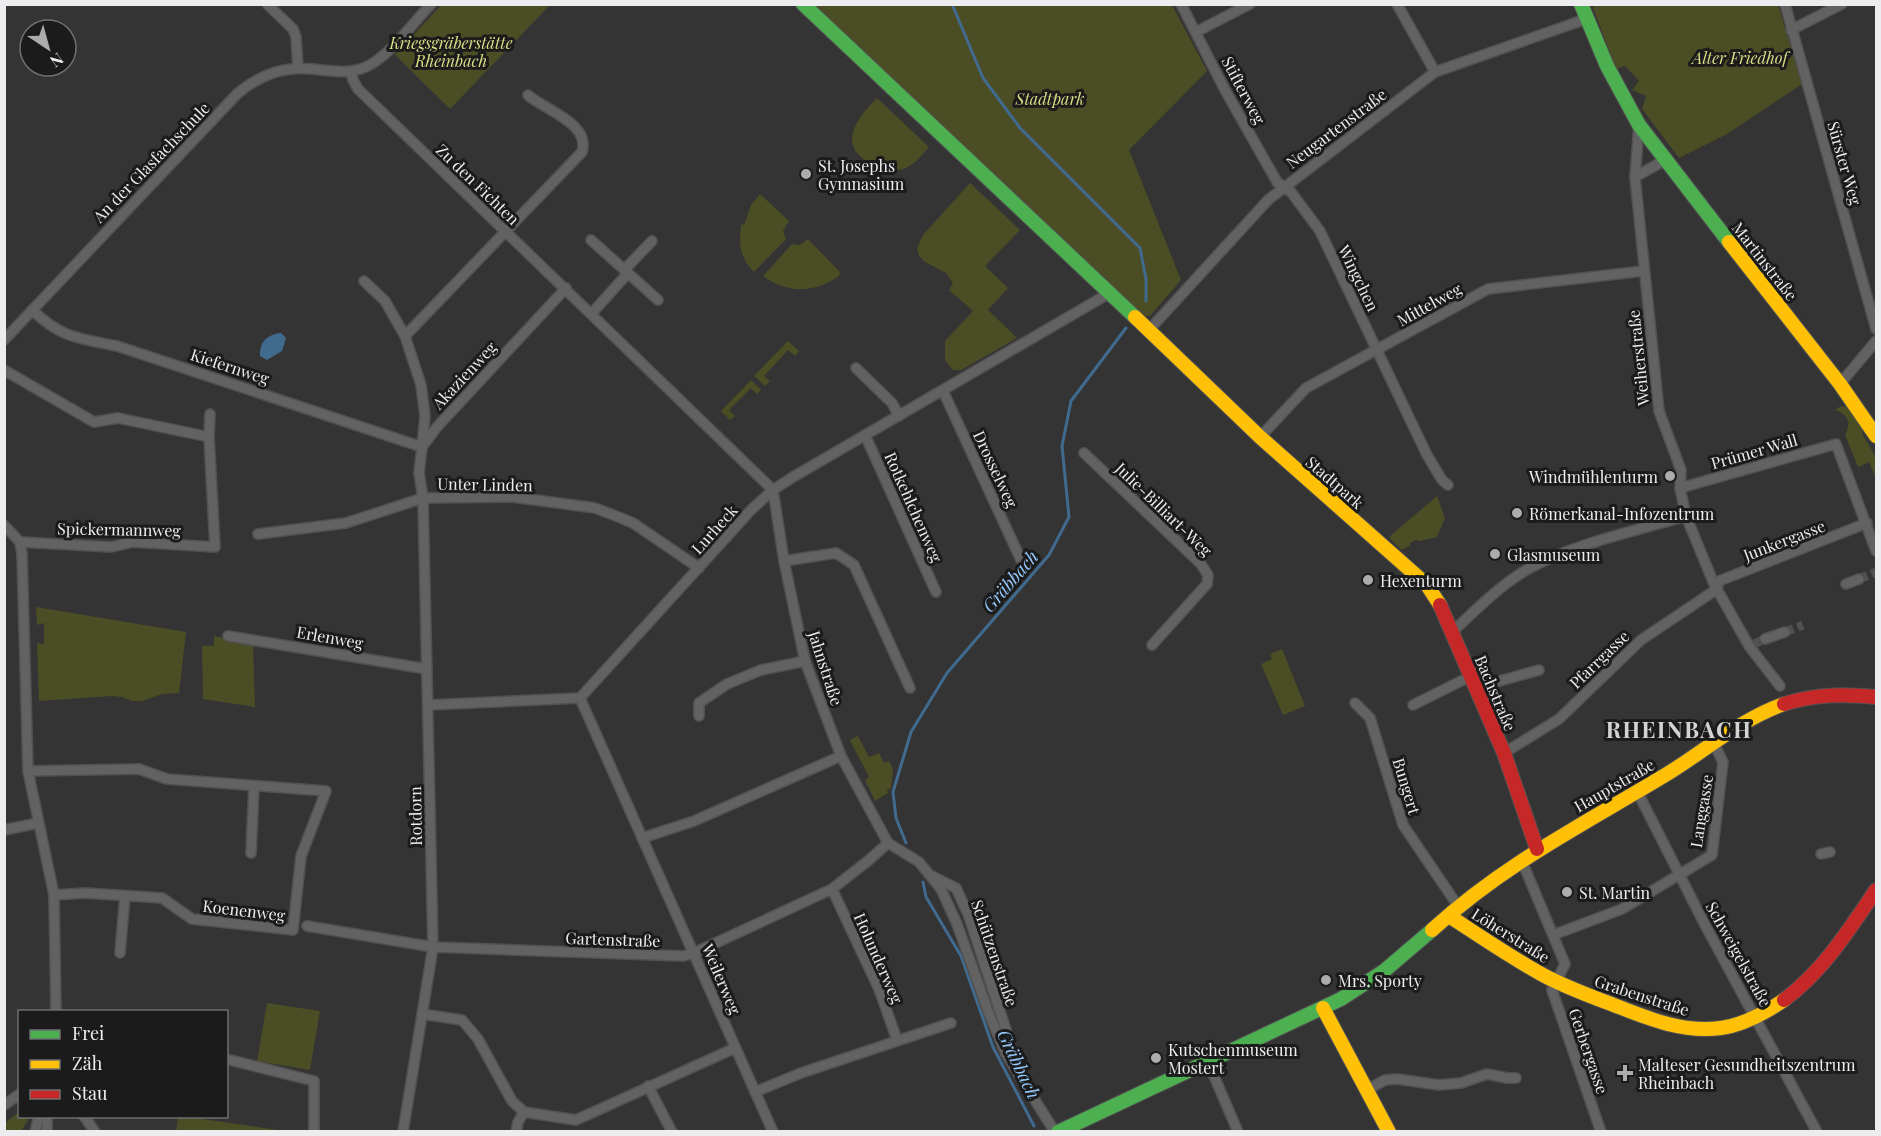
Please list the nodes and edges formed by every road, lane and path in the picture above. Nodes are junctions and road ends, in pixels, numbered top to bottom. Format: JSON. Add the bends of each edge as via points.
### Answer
{"nodes":[{"id":1,"x":267,"y":4,"type":"edge"},
{"id":2,"x":431,"y":4,"type":"edge"},
{"id":3,"x":803,"y":4,"type":"edge"},
{"id":4,"x":1181,"y":4,"type":"edge"},
{"id":5,"x":1250,"y":4,"type":"edge"},
{"id":6,"x":1397,"y":4,"type":"edge"},
{"id":7,"x":1581,"y":4,"type":"edge"},
{"id":8,"x":1785,"y":4,"type":"edge"},
{"id":9,"x":1842,"y":4,"type":"edge"},
{"id":10,"x":1586,"y":19,"type":"junction"},
{"id":11,"x":1791,"y":30,"type":"junction"},
{"id":12,"x":1196,"y":32,"type":"junction"},
{"id":13,"x":298,"y":68,"type":"junction"},
{"id":14,"x":351,"y":72,"type":"junction"},
{"id":15,"x":1435,"y":72,"type":"junction"},
{"id":16,"x":528,"y":95,"type":"dead end"},
{"id":17,"x":1639,"y":125,"type":"junction"},
{"id":18,"x":1665,"y":160,"type":"junction"},
{"id":19,"x":1635,"y":177,"type":"junction"},
{"id":20,"x":1283,"y":187,"type":"junction"},
{"id":21,"x":505,"y":230,"type":"junction"},
{"id":22,"x":591,"y":240,"type":"dead end"},
{"id":23,"x":652,"y":241,"type":"dead end"},
{"id":24,"x":626,"y":271,"type":"junction"},
{"id":25,"x":1643,"y":271,"type":"junction"},
{"id":26,"x":364,"y":281,"type":"dead end"},
{"id":27,"x":566,"y":288,"type":"junction"},
{"id":28,"x":1108,"y":294,"type":"junction"},
{"id":29,"x":658,"y":300,"type":"dead end"},
{"id":30,"x":32,"y":310,"type":"junction"},
{"id":31,"x":592,"y":313,"type":"junction"},
{"id":32,"x":1876,"y":329,"type":"edge"},
{"id":33,"x":1149,"y":330,"type":"junction"},
{"id":34,"x":405,"y":336,"type":"junction"},
{"id":35,"x":4,"y":340,"type":"edge"},
{"id":36,"x":1876,"y":341,"type":"edge"},
{"id":37,"x":1377,"y":349,"type":"junction"},
{"id":38,"x":856,"y":368,"type":"dead end"},
{"id":39,"x":4,"y":370,"type":"edge"},
{"id":40,"x":1840,"y":384,"type":"junction"},
{"id":41,"x":943,"y":391,"type":"junction"},
{"id":42,"x":210,"y":414,"type":"dead end"},
{"id":43,"x":899,"y":416,"type":"junction"},
{"id":44,"x":865,"y":435,"type":"junction"},
{"id":45,"x":1876,"y":436,"type":"edge"},
{"id":46,"x":209,"y":437,"type":"junction"},
{"id":47,"x":1260,"y":437,"type":"junction"},
{"id":48,"x":422,"y":447,"type":"junction"},
{"id":49,"x":1083,"y":453,"type":"dead end"},
{"id":50,"x":1448,"y":485,"type":"dead end"},
{"id":51,"x":1680,"y":488,"type":"junction"},
{"id":52,"x":773,"y":490,"type":"junction"},
{"id":53,"x":423,"y":498,"type":"junction"},
{"id":54,"x":1688,"y":520,"type":"junction"},
{"id":55,"x":1867,"y":523,"type":"junction"},
{"id":56,"x":4,"y":525,"type":"edge"},
{"id":57,"x":258,"y":534,"type":"dead end"},
{"id":58,"x":21,"y":542,"type":"junction"},
{"id":59,"x":1876,"y":551,"type":"edge"},
{"id":60,"x":1022,"y":560,"type":"dead end"},
{"id":61,"x":784,"y":561,"type":"junction"},
{"id":62,"x":1403,"y":563,"type":"joint"},
{"id":63,"x":699,"y":568,"type":"junction"},
{"id":64,"x":1859,"y":579,"type":"tunnel mouth"},
{"id":65,"x":1846,"y":584,"type":"dead end"},
{"id":66,"x":1717,"y":589,"type":"junction"},
{"id":67,"x":936,"y":592,"type":"dead end"},
{"id":68,"x":1452,"y":632,"type":"junction"},
{"id":69,"x":1785,"y":632,"type":"tunnel mouth"},
{"id":70,"x":228,"y":636,"type":"dead end"},
{"id":71,"x":1765,"y":639,"type":"tunnel mouth"},
{"id":72,"x":1152,"y":645,"type":"dead end"},
{"id":73,"x":805,"y":661,"type":"junction"},
{"id":74,"x":427,"y":669,"type":"junction"},
{"id":75,"x":1539,"y":670,"type":"dead end"},
{"id":76,"x":1471,"y":676,"type":"junction"},
{"id":77,"x":1780,"y":686,"type":"dead end"},
{"id":78,"x":910,"y":688,"type":"dead end"},
{"id":79,"x":1477,"y":692,"type":"junction"},
{"id":80,"x":1876,"y":697,"type":"edge"},
{"id":81,"x":580,"y":698,"type":"junction"},
{"id":82,"x":1354,"y":703,"type":"dead end"},
{"id":83,"x":428,"y":705,"type":"junction"},
{"id":84,"x":1413,"y":705,"type":"dead end"},
{"id":85,"x":699,"y":716,"type":"dead end"},
{"id":86,"x":1713,"y":742,"type":"junction"},
{"id":87,"x":1504,"y":753,"type":"junction"},
{"id":88,"x":841,"y":756,"type":"junction"},
{"id":89,"x":28,"y":771,"type":"junction"},
{"id":90,"x":254,"y":786,"type":"junction"},
{"id":91,"x":1636,"y":791,"type":"junction"},
{"id":92,"x":38,"y":823,"type":"junction"},
{"id":93,"x":4,"y":830,"type":"edge"},
{"id":94,"x":642,"y":838,"type":"junction"},
{"id":95,"x":888,"y":843,"type":"junction"},
{"id":96,"x":1537,"y":849,"type":"junction"},
{"id":97,"x":1722,"y":850,"type":"dead end"},
{"id":98,"x":251,"y":853,"type":"dead end"},
{"id":99,"x":1712,"y":855,"type":"junction"},
{"id":100,"x":1521,"y":860,"type":"junction"},
{"id":101,"x":1680,"y":875,"type":"junction"},
{"id":102,"x":832,"y":889,"type":"junction"},
{"id":103,"x":1876,"y":890,"type":"edge"},
{"id":104,"x":54,"y":895,"type":"junction"},
{"id":105,"x":125,"y":896,"type":"junction"},
{"id":106,"x":1453,"y":911,"type":"junction"},
{"id":107,"x":307,"y":926,"type":"dead end"},
{"id":108,"x":1553,"y":935,"type":"junction"},
{"id":109,"x":433,"y":947,"type":"junction"},
{"id":110,"x":120,"y":953,"type":"dead end"},
{"id":111,"x":694,"y":953,"type":"junction"},
{"id":112,"x":1557,"y":982,"type":"junction"},
{"id":113,"x":1323,"y":1008,"type":"junction"},
{"id":114,"x":56,"y":1010,"type":"edge"},
{"id":115,"x":422,"y":1014,"type":"junction"},
{"id":116,"x":1756,"y":1016,"type":"junction"},
{"id":117,"x":951,"y":1023,"type":"dead end"},
{"id":118,"x":897,"y":1040,"type":"junction"},
{"id":119,"x":735,"y":1048,"type":"junction"},
{"id":120,"x":228,"y":1060,"type":"edge"},
{"id":121,"x":1208,"y":1062,"type":"junction"},
{"id":122,"x":1516,"y":1078,"type":"dead end"},
{"id":123,"x":648,"y":1086,"type":"junction"},
{"id":124,"x":1367,"y":1090,"type":"junction"},
{"id":125,"x":755,"y":1092,"type":"junction"},
{"id":126,"x":18,"y":1095,"type":"edge"},
{"id":127,"x":4,"y":1105,"type":"edge"},
{"id":128,"x":524,"y":1112,"type":"junction"},
{"id":129,"x":85,"y":1118,"type":"edge"},
{"id":130,"x":671,"y":1129,"type":"edge"},
{"id":131,"x":95,"y":1131,"type":"edge"},
{"id":132,"x":314,"y":1131,"type":"edge"},
{"id":133,"x":403,"y":1131,"type":"edge"},
{"id":134,"x":516,"y":1131,"type":"edge"},
{"id":135,"x":773,"y":1131,"type":"edge"},
{"id":136,"x":1057,"y":1131,"type":"edge"},
{"id":137,"x":1238,"y":1131,"type":"edge"},
{"id":138,"x":1389,"y":1131,"type":"edge"},
{"id":139,"x":1601,"y":1131,"type":"edge"},
{"id":140,"x":1817,"y":1131,"type":"edge"}],
"edges":[{"from":1,"to":13,"type":"street","via":[[293,29]]},
{"from":2,"to":14,"type":"street","via":[[381,56]]},
{"from":3,"to":28,"type":"main road","name":"Stadtpark"},
{"from":4,"to":12,"type":"street","name":"Stifterweg"},
{"from":5,"to":12,"type":"street"},
{"from":6,"to":15,"type":"street"},
{"from":7,"to":10,"type":"main road","name":"Martinstraße"},
{"from":8,"to":11,"type":"street","name":"Sürster Weg"},
{"from":9,"to":11,"type":"street"},
{"from":10,"to":15,"type":"street","name":"Neugartenstraße"},
{"from":10,"to":17,"type":"main road","name":"Martinstraße","via":[[1604,64]]},
{"from":11,"to":32,"type":"street","name":"Sürster Weg"},
{"from":12,"to":20,"type":"street","name":"Stifterweg","via":[[1225,90]]},
{"from":13,"to":14,"type":"street","name":"An der Glasfachschule"},
{"from":13,"to":30,"type":"street","name":"An der Glasfachschule","via":[[270,73],[238,93]]},
{"from":14,"to":21,"type":"street","name":"Zu den Fichten","via":[[358,89]]},
{"from":15,"to":20,"type":"street","name":"Neugartenstraße"},
{"from":16,"to":21,"type":"street","via":[[561,115],[583,137],[584,143],[582,152]]},
{"from":17,"to":18,"type":"main road","name":"Martinstraße"},
{"from":17,"to":19,"type":"street","name":"Weiherstraße"},
{"from":18,"to":19,"type":"street"},
{"from":18,"to":40,"type":"main road","name":"Martinstraße"},
{"from":19,"to":25,"type":"street","name":"Weiherstraße"},
{"from":20,"to":33,"type":"street","name":"Neugartenstraße"},
{"from":20,"to":37,"type":"street","name":"Wingchen","via":[[1320,231]]},
{"from":21,"to":27,"type":"street","name":"Zu den Fichten"},
{"from":21,"to":34,"type":"street"},
{"from":22,"to":24,"type":"street"},
{"from":23,"to":24,"type":"street"},
{"from":24,"to":29,"type":"street"},
{"from":24,"to":31,"type":"street"},
{"from":25,"to":37,"type":"street","name":"Mittelweg","via":[[1488,289]]},
{"from":25,"to":51,"type":"street","name":"Weiherstraße","via":[[1659,411],[1681,470]]},
{"from":26,"to":34,"type":"street","via":[[385,301]]},
{"from":27,"to":31,"type":"street","name":"Zu den Fichten"},
{"from":27,"to":48,"type":"street","name":"Akazienweg"},
{"from":28,"to":33,"type":"main road","name":"Stadtpark"},
{"from":28,"to":41,"type":"street","name":"Lurheck"},
{"from":30,"to":35,"type":"street","name":"An der Glasfachschule"},
{"from":30,"to":48,"type":"street","name":"Kiefernweg","via":[[67,336],[117,346]]},
{"from":31,"to":52,"type":"street","name":"Zu den Fichten"},
{"from":33,"to":47,"type":"main road","name":"Stadtpark"},
{"from":34,"to":48,"type":"street","via":[[421,385],[425,416]]},
{"from":36,"to":40,"type":"street"},
{"from":37,"to":47,"type":"street","name":"Mittelweg","via":[[1306,388]]},
{"from":37,"to":50,"type":"street","name":"Wingchen","via":[[1431,462]]},
{"from":38,"to":43,"type":"street","via":[[892,403]]},
{"from":39,"to":46,"type":"street","via":[[94,422],[118,418]]},
{"from":40,"to":45,"type":"main road","name":"Martinstraße"},
{"from":41,"to":43,"type":"street","name":"Lurheck"},
{"from":41,"to":60,"type":"street","name":"Drosselweg"},
{"from":42,"to":46,"type":"street","name":"Spickermannweg"},
{"from":43,"to":44,"type":"street","name":"Lurheck"},
{"from":44,"to":52,"type":"street","name":"Lurheck"},
{"from":44,"to":67,"type":"street","name":"Rotkehlchenweg"},
{"from":46,"to":58,"type":"street","name":"Spickermannweg","via":[[215,548],[133,542],[111,547]]},
{"from":47,"to":62,"type":"main road","name":"Stadtpark"},
{"from":48,"to":53,"type":"street","via":[[419,473]]},
{"from":49,"to":72,"type":"street","name":"Julie-Billiart-Weg","via":[[1208,575],[1207,584]]},
{"from":51,"to":54,"type":"street","name":"Weiherstraße"},
{"from":51,"to":55,"type":"street","name":"Prümer Wall","via":[[1836,444]]},
{"from":52,"to":61,"type":"street","name":"Jahnstraße"},
{"from":52,"to":63,"type":"street","name":"Lurheck"},
{"from":53,"to":57,"type":"street","name":"Unter Linden","via":[[346,523]]},
{"from":53,"to":63,"type":"street","name":"Unter Linden","via":[[513,497],[595,508],[633,523]]},
{"from":53,"to":74,"type":"street","name":"Rotdorn"},
{"from":54,"to":66,"type":"street","name":"Weiherstraße"},
{"from":54,"to":68,"type":"street","via":[[1589,544],[1529,568]]},
{"from":55,"to":59,"type":"street"},
{"from":55,"to":66,"type":"street","name":"Junkergasse","via":[[1719,581]]},
{"from":56,"to":58,"type":"street"},
{"from":58,"to":89,"type":"street"},
{"from":61,"to":73,"type":"street","name":"Jahnstraße"},
{"from":61,"to":78,"type":"street","via":[[836,553],[854,565]]},
{"from":62,"to":68,"type":"main road","name":"Bachstraße","via":[[1437,598]]},
{"from":63,"to":81,"type":"street","name":"Lurheck"},
{"from":64,"to":65,"type":"street"},
{"from":66,"to":77,"type":"street","name":"Weiherstraße"},
{"from":66,"to":87,"type":"street","name":"Pfarrgasse","via":[[1641,640],[1559,718]]},
{"from":68,"to":76,"type":"main road","name":"Bachstraße"},
{"from":69,"to":71,"type":"street"},
{"from":70,"to":74,"type":"street","name":"Erlenweg"},
{"from":73,"to":85,"type":"street","via":[[761,670],[727,684],[699,702]]},
{"from":73,"to":88,"type":"street","name":"Jahnstraße"},
{"from":74,"to":83,"type":"street","name":"Rotdorn"},
{"from":75,"to":79,"type":"street","via":[[1485,684]]},
{"from":76,"to":79,"type":"main road","name":"Bachstraße"},
{"from":76,"to":84,"type":"street"},
{"from":79,"to":87,"type":"main road","name":"Bachstraße"},
{"from":80,"to":86,"type":"main road","name":"Hauptstraße","via":[[1837,693],[1782,704]]},
{"from":81,"to":83,"type":"street"},
{"from":81,"to":94,"type":"street","name":"Weilerweg"},
{"from":82,"to":106,"type":"street","name":"Bungert","via":[[1370,718],[1403,825]]},
{"from":83,"to":109,"type":"street","name":"Rotdorn"},
{"from":86,"to":91,"type":"main road","name":"Hauptstraße"},
{"from":86,"to":99,"type":"street","name":"Langgasse","via":[[1723,762]]},
{"from":87,"to":96,"type":"main road","name":"Bachstraße"},
{"from":88,"to":94,"type":"street","via":[[694,821]]},
{"from":88,"to":95,"type":"street","name":"Jahnstraße"},
{"from":89,"to":90,"type":"street","name":"Koenenweg","via":[[139,769],[167,779]]},
{"from":89,"to":92,"type":"street"},
{"from":90,"to":98,"type":"street"},
{"from":90,"to":105,"type":"street","name":"Koenenweg","via":[[327,791],[301,856],[293,930],[192,919],[162,898]]},
{"from":91,"to":96,"type":"main road","name":"Hauptstraße"},
{"from":91,"to":101,"type":"street","name":"Schweigelstraße"},
{"from":92,"to":93,"type":"street"},
{"from":92,"to":104,"type":"street"},
{"from":94,"to":111,"type":"street","name":"Weilerweg"},
{"from":95,"to":102,"type":"street","name":"Gartenstraße"},
{"from":95,"to":136,"type":"street","name":"Schützenstraße","via":[[919,862],[941,889],[1006,1054]]},
{"from":96,"to":100,"type":"main road","name":"Hauptstraße"},
{"from":97,"to":99,"type":"street"},
{"from":99,"to":101,"type":"street","name":"Langgasse"},
{"from":100,"to":106,"type":"main road","name":"Hauptstraße"},
{"from":100,"to":108,"type":"street"},
{"from":101,"to":108,"type":"street","name":"Langgasse","via":[[1622,909]]},
{"from":101,"to":116,"type":"street","name":"Schweigelstraße"},
{"from":102,"to":111,"type":"street","name":"Gartenstraße"},
{"from":102,"to":118,"type":"street","name":"Holunderweg","via":[[879,989]]},
{"from":103,"to":116,"type":"main road","name":"Grabenstraße","via":[[1810,978],[1784,1000]]},
{"from":104,"to":105,"type":"street","name":"Koenenweg"},
{"from":104,"to":114,"type":"street"},
{"from":105,"to":110,"type":"street"},
{"from":106,"to":112,"type":"main road","name":"Löherstraße","via":[[1526,965]]},
{"from":106,"to":113,"type":"main road","name":"Hauptstraße","via":[[1368,983]]},
{"from":107,"to":109,"type":"street","name":"Gartenstraße"},
{"from":108,"to":112,"type":"street","via":[[1565,964]]},
{"from":109,"to":111,"type":"street","name":"Gartenstraße","via":[[683,957]]},
{"from":109,"to":115,"type":"street","name":"Rotdorn"},
{"from":111,"to":119,"type":"street","name":"Weilerweg"},
{"from":112,"to":116,"type":"main road","name":"Grabenstraße","via":[[1684,1028],[1739,1025]]},
{"from":112,"to":139,"type":"street","name":"Gerbergasse","via":[[1552,990]]},
{"from":113,"to":121,"type":"main road","name":"Hauptstraße"},
{"from":113,"to":124,"type":"main road"},
{"from":115,"to":128,"type":"street","via":[[462,1020],[478,1039],[512,1101]]},
{"from":115,"to":133,"type":"street","name":"Rotdorn"},
{"from":116,"to":140,"type":"street","name":"Schweigelstraße"},
{"from":117,"to":118,"type":"street"},
{"from":118,"to":125,"type":"street"},
{"from":119,"to":123,"type":"street"},
{"from":119,"to":125,"type":"street","name":"Weilerweg"},
{"from":120,"to":132,"type":"street","via":[[314,1081]]},
{"from":121,"to":136,"type":"main road","name":"Hauptstraße"},
{"from":121,"to":137,"type":"street"},
{"from":122,"to":124,"type":"street","via":[[1487,1074],[1439,1085],[1396,1078]]},
{"from":123,"to":128,"type":"street","via":[[576,1120]]},
{"from":123,"to":130,"type":"street"},
{"from":124,"to":138,"type":"main road"},
{"from":125,"to":135,"type":"street","name":"Weilerweg"},
{"from":126,"to":127,"type":"street"},
{"from":128,"to":134,"type":"street"},
{"from":129,"to":131,"type":"street"}]}
